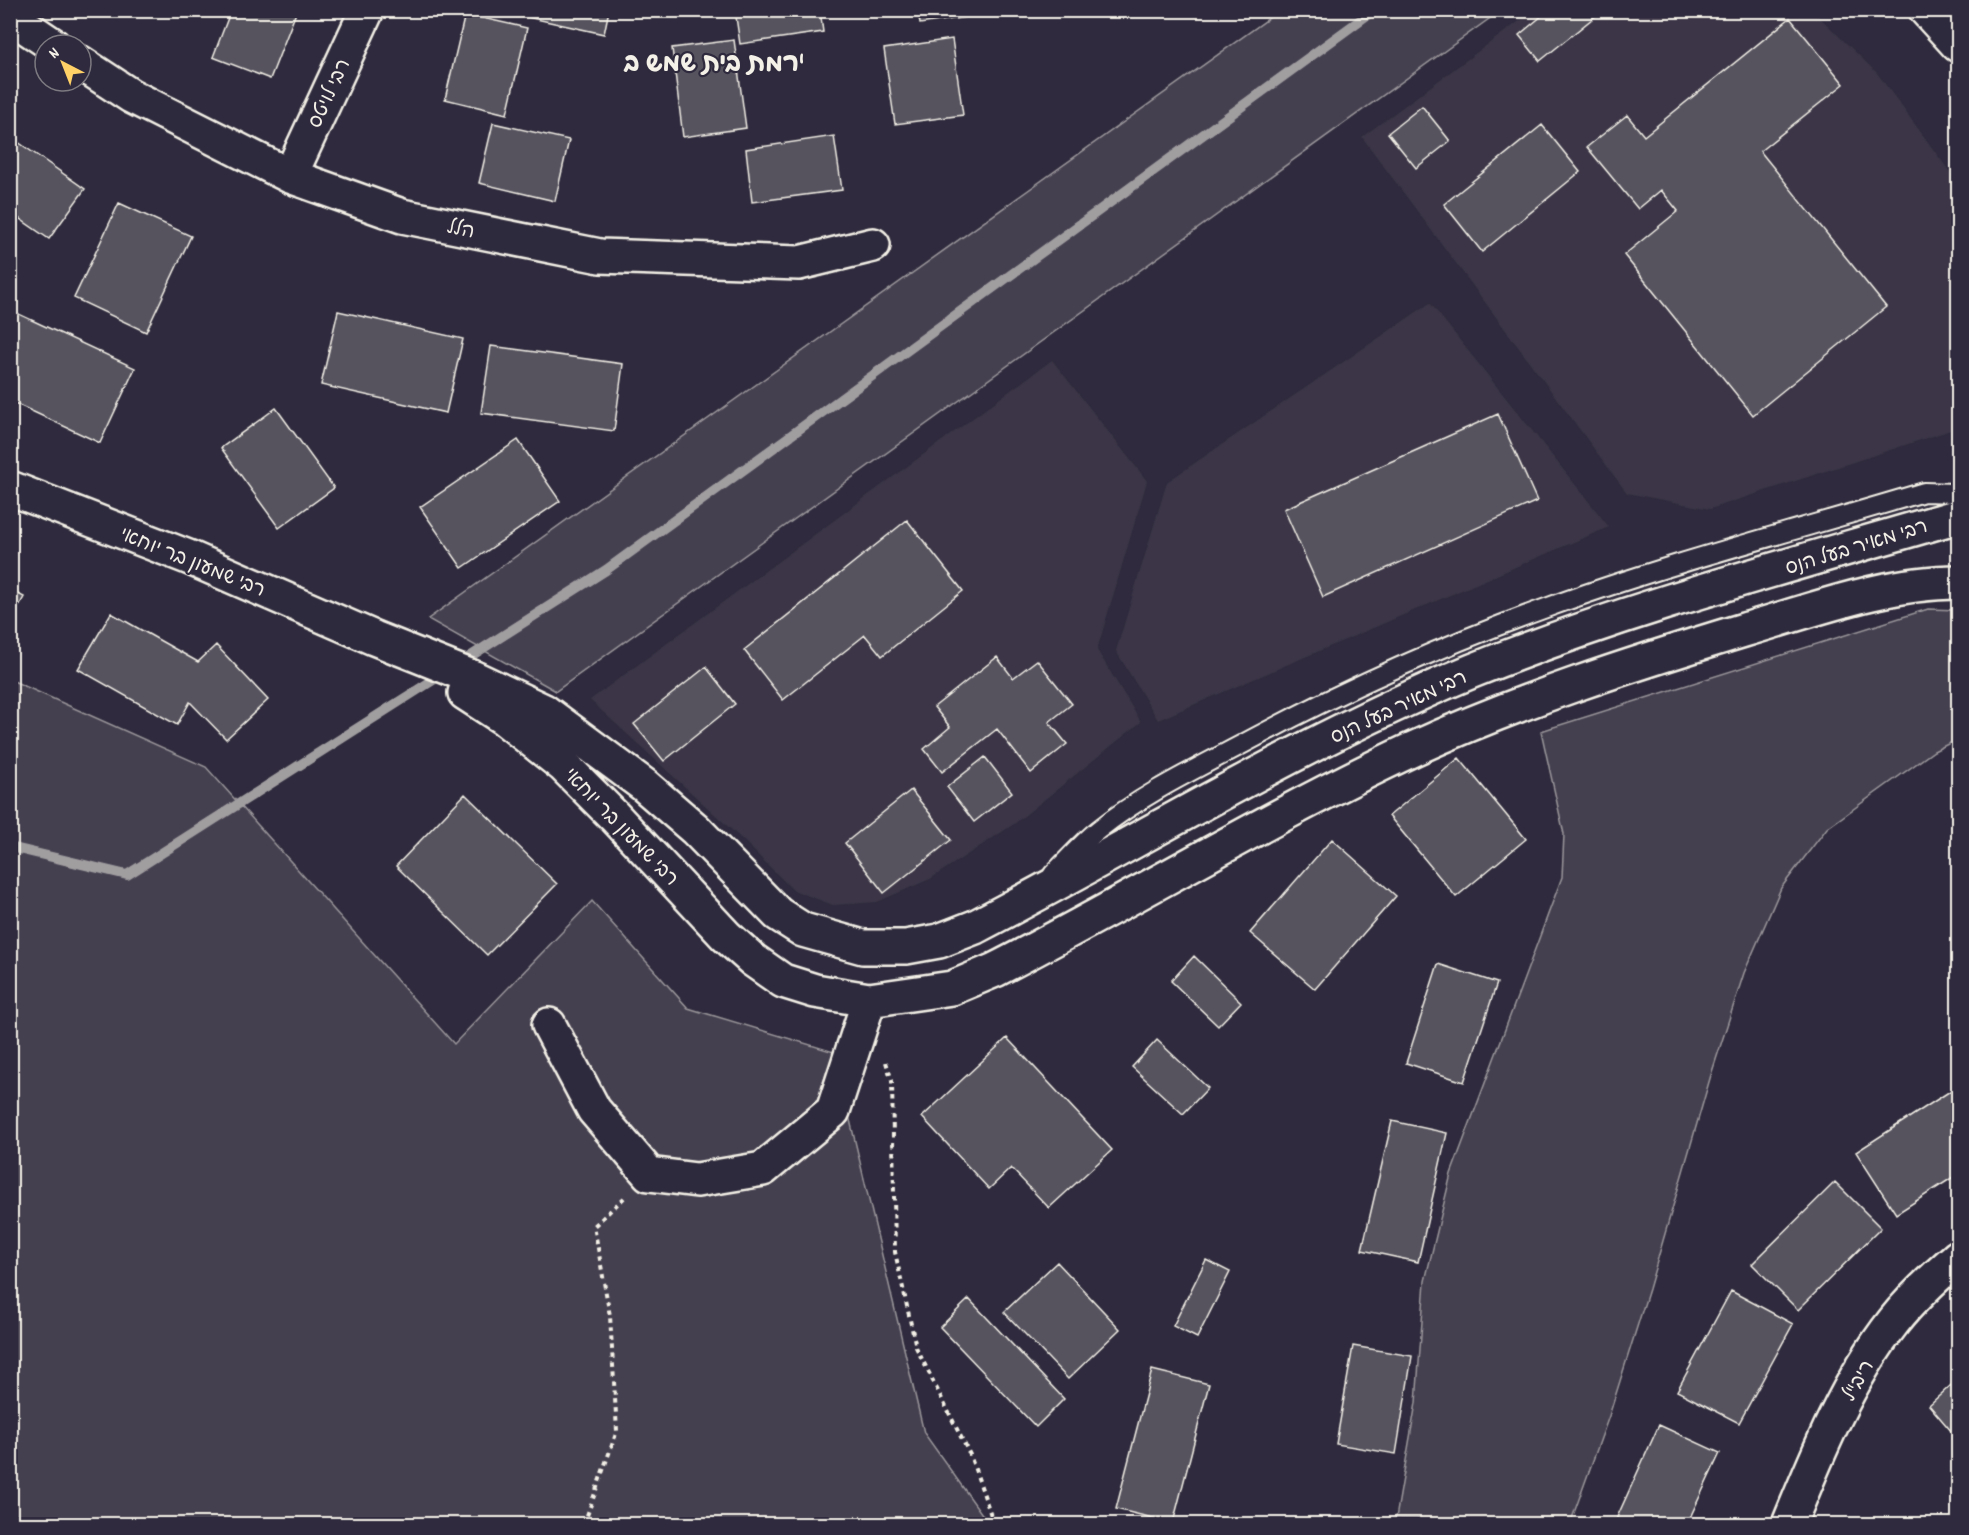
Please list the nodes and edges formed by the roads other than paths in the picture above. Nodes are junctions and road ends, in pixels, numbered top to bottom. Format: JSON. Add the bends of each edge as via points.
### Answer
{"nodes":[{"id":1,"x":367,"y":10,"type":"edge"},
{"id":2,"x":1926,"y":10,"type":"edge"},
{"id":3,"x":10,"y":16,"type":"edge"},
{"id":4,"x":35,"y":33,"type":"edge"},
{"id":5,"x":1959,"y":45,"type":"edge"},
{"id":6,"x":93,"y":71,"type":"edge"},
{"id":7,"x":290,"y":176,"type":"junction"},
{"id":8,"x":873,"y":245,"type":"dead end"},
{"id":9,"x":10,"y":488,"type":"edge"},
{"id":10,"x":1959,"y":495,"type":"edge"},
{"id":11,"x":1959,"y":516,"type":"edge"},
{"id":12,"x":1959,"y":582,"type":"edge"},
{"id":13,"x":374,"y":638,"type":"junction"},
{"id":14,"x":1029,"y":899,"type":"junction"},
{"id":15,"x":863,"y":947,"type":"joint"},
{"id":16,"x":869,"y":1000,"type":"junction"},
{"id":17,"x":549,"y":1024,"type":"dead end"},
{"id":18,"x":1959,"y":1257,"type":"edge"},
{"id":19,"x":1789,"y":1524,"type":"edge"}],
"edges":[{"from":1,"to":7,"type":"street","name":"רבי לויטס"},
{"from":2,"to":5,"type":"street"},
{"from":3,"to":4,"type":"street"},
{"from":6,"to":7,"type":"street","name":"הלל","via":[[131,96]]},
{"from":7,"to":8,"type":"street","name":"הלל","via":[[402,216],[600,256],[799,263]]},
{"from":9,"to":13,"type":"street","name":"רבי שמעון בר יוחאי","via":[[188,557]]},
{"from":10,"to":14,"type":"lane","via":[[1924,492],[1626,580],[1460,641],[1381,675],[1277,726],[1131,807],[1097,831]]},
{"from":11,"to":14,"type":"street","name":"רבי מאיר בעל הנס","via":[[1636,612],[1473,671],[1292,755]]},
{"from":12,"to":16,"type":"street","via":[[1891,589],[1818,608],[1574,684],[1414,749],[1314,798],[996,970],[952,988]]},
{"from":13,"to":15,"type":"street","name":"רבי שמעון בר יוחאי","via":[[544,711],[644,785],[778,914],[803,930]]},
{"from":13,"to":16,"type":"street","name":"רבי שמעון בר יוחאי","via":[[505,719],[564,766],[753,960],[783,981]]},
{"from":14,"to":15,"type":"street","name":"רבי מאיר בעל הנס","via":[[939,941],[906,948]]},
{"from":16,"to":17,"type":"street","via":[[833,1111],[763,1169],[697,1180],[649,1174],[594,1110]]},
{"from":18,"to":19,"type":"street","name":"ריב\"ל","via":[[1894,1321],[1854,1381]]}]}
